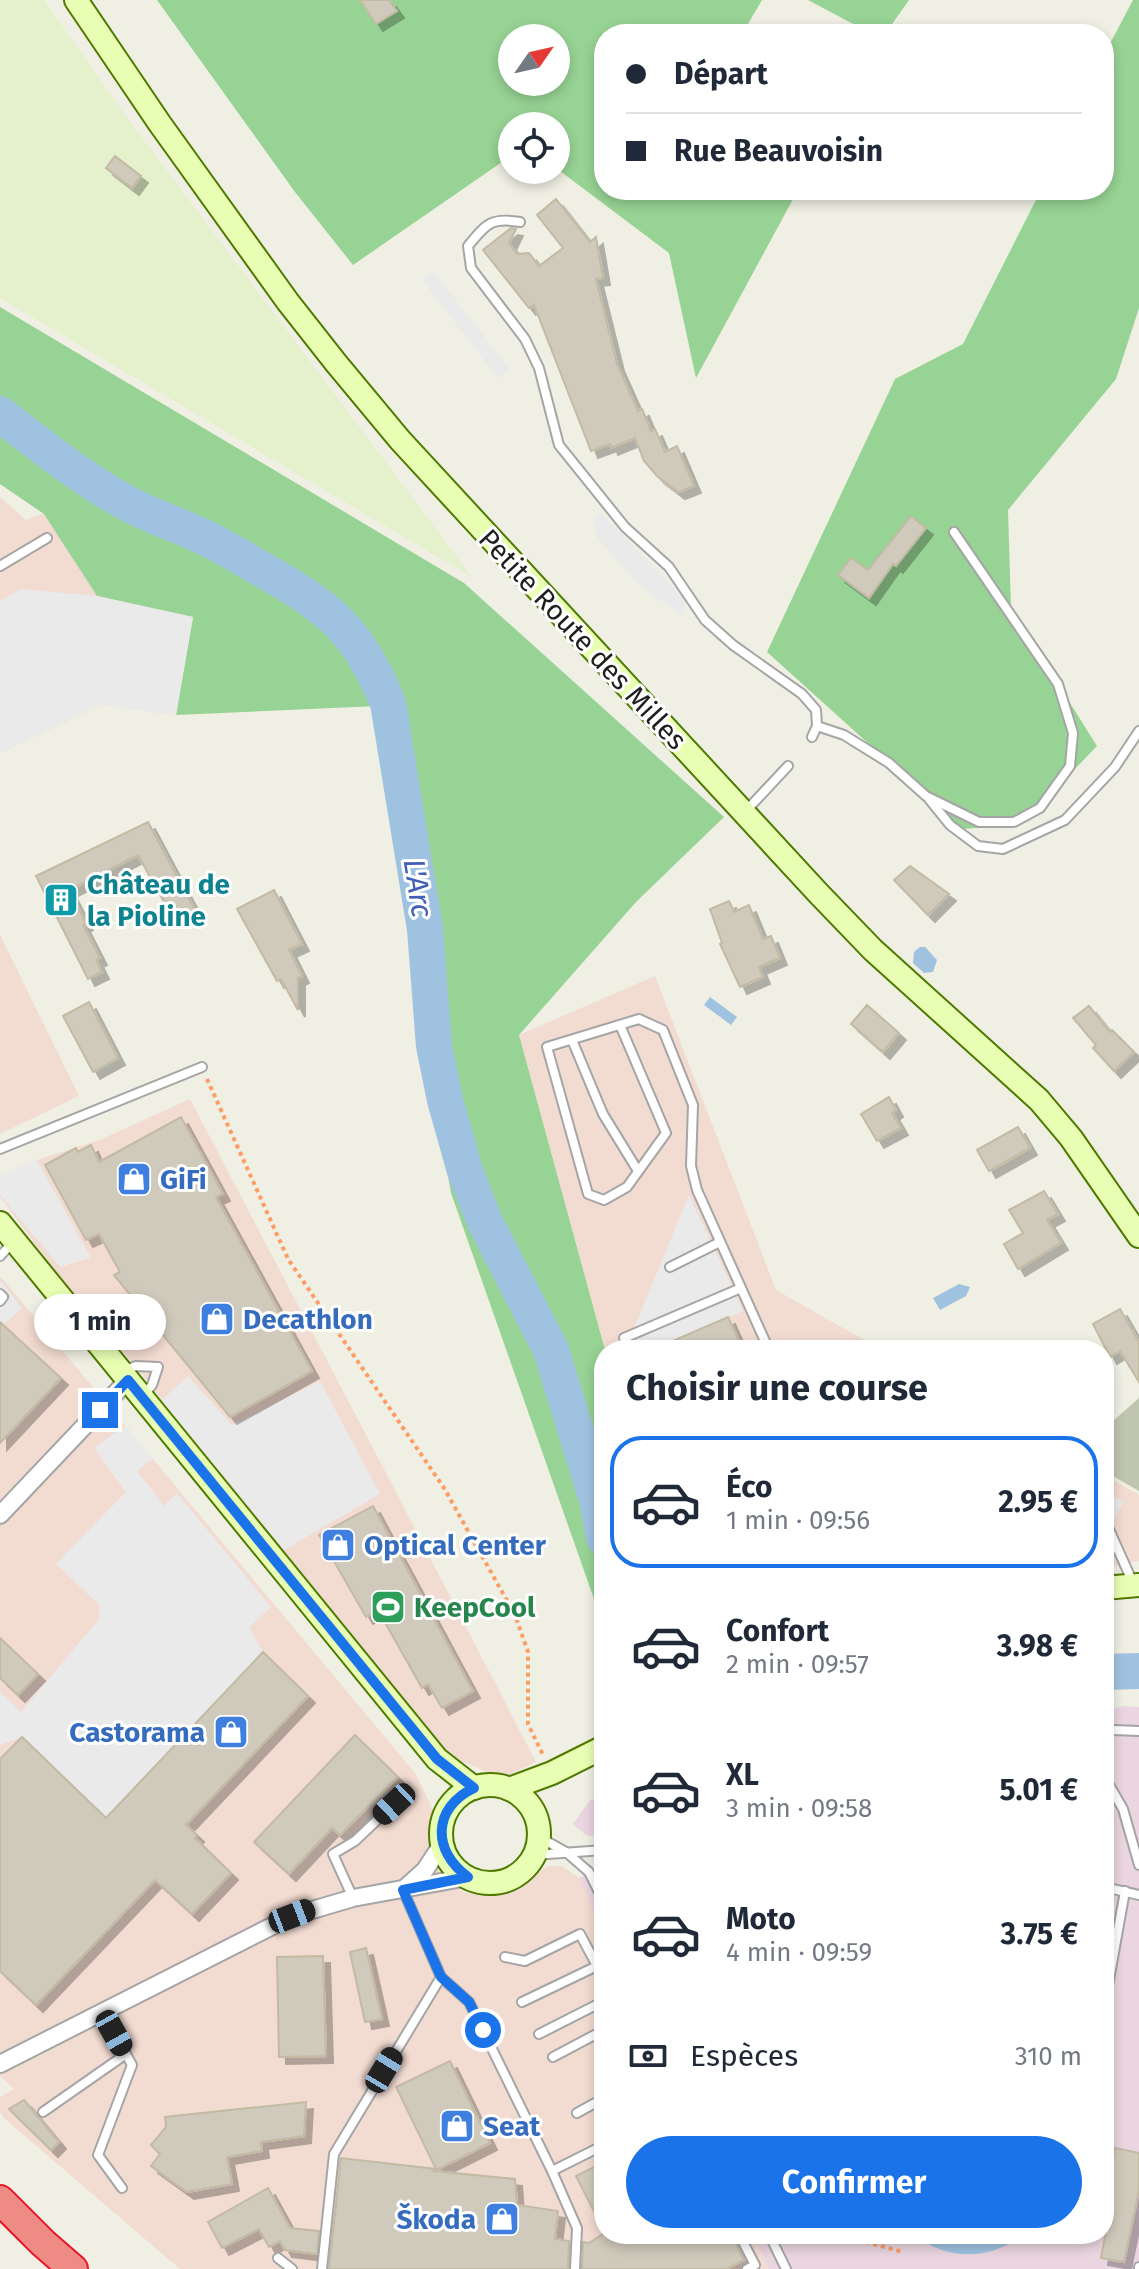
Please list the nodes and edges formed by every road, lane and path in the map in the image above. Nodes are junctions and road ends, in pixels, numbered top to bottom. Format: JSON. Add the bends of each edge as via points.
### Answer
{"nodes":[{"id":1,"x":76,"y":0,"type":"edge"},
{"id":2,"x":520,"y":222,"type":"dead end"},
{"id":3,"x":954,"y":532,"type":"dead end"},
{"id":4,"x":47,"y":538,"type":"dead end"},
{"id":5,"x":0,"y":566,"type":"edge"},
{"id":6,"x":817,"y":726,"type":"junction"},
{"id":7,"x":1139,"y":731,"type":"edge"},
{"id":8,"x":812,"y":737,"type":"dead end"},
{"id":9,"x":788,"y":766,"type":"dead end"},
{"id":10,"x":926,"y":796,"type":"junction"},
{"id":11,"x":744,"y":813,"type":"junction"},
{"id":12,"x":620,"y":1025,"type":"junction"},
{"id":13,"x":572,"y":1040,"type":"junction"},
{"id":14,"x":202,"y":1067,"type":"joint"},
{"id":15,"x":0,"y":1149,"type":"edge"},
{"id":16,"x":638,"y":1171,"type":"junction"},
{"id":17,"x":1139,"y":1236,"type":"edge"},
{"id":18,"x":5,"y":1240,"type":"edge"},
{"id":19,"x":720,"y":1242,"type":"junction"},
{"id":20,"x":670,"y":1267,"type":"dead end"},
{"id":21,"x":741,"y":1288,"type":"junction"},
{"id":22,"x":0,"y":1294,"type":"edge"},
{"id":23,"x":0,"y":1301,"type":"edge"},
{"id":24,"x":624,"y":1338,"type":"dead end"},
{"id":25,"x":764,"y":1340,"type":"edge"},
{"id":26,"x":130,"y":1383,"type":"junction"},
{"id":27,"x":0,"y":1515,"type":"edge"},
{"id":28,"x":1114,"y":1541,"type":"edge"},
{"id":29,"x":1114,"y":1548,"type":"edge"},
{"id":30,"x":1117,"y":1548,"type":"junction"},
{"id":31,"x":1136,"y":1585,"type":"edge"},
{"id":32,"x":1114,"y":1587,"type":"edge"},
{"id":33,"x":1139,"y":1731,"type":"edge"},
{"id":34,"x":1114,"y":1732,"type":"edge"},
{"id":35,"x":594,"y":1752,"type":"edge"},
{"id":36,"x":437,"y":1759,"type":"junction"},
{"id":37,"x":564,"y":1767,"type":"junction"},
{"id":38,"x":474,"y":1788,"type":"junction"},
{"id":39,"x":509,"y":1789,"type":"junction"},
{"id":40,"x":1114,"y":1793,"type":"edge"},
{"id":41,"x":394,"y":1804,"type":"dead end"},
{"id":42,"x":447,"y":1810,"type":"junction"},
{"id":43,"x":536,"y":1837,"type":"junction"},
{"id":44,"x":442,"y":1844,"type":"junction"},
{"id":45,"x":594,"y":1851,"type":"edge"},
{"id":46,"x":566,"y":1852,"type":"junction"},
{"id":47,"x":1139,"y":1865,"type":"edge"},
{"id":48,"x":468,"y":1877,"type":"junction"},
{"id":49,"x":594,"y":1882,"type":"edge"},
{"id":50,"x":1114,"y":1889,"type":"edge"},
{"id":51,"x":403,"y":1890,"type":"junction"},
{"id":52,"x":1125,"y":1891,"type":"junction"},
{"id":53,"x":1139,"y":1895,"type":"edge"},
{"id":54,"x":353,"y":1898,"type":"junction"},
{"id":55,"x":1114,"y":1952,"type":"edge"},
{"id":56,"x":505,"y":1957,"type":"dead end"},
{"id":57,"x":594,"y":1960,"type":"edge"},
{"id":58,"x":594,"y":1967,"type":"edge"},
{"id":59,"x":441,"y":1977,"type":"junction"},
{"id":60,"x":522,"y":2002,"type":"dead end"},
{"id":61,"x":594,"y":2006,"type":"edge"},
{"id":62,"x":102,"y":2012,"type":"junction"},
{"id":63,"x":539,"y":2034,"type":"dead end"},
{"id":64,"x":594,"y":2035,"type":"edge"},
{"id":65,"x":126,"y":2054,"type":"junction"},
{"id":66,"x":553,"y":2057,"type":"dead end"},
{"id":67,"x":0,"y":2064,"type":"edge"},
{"id":68,"x":594,"y":2104,"type":"edge"},
{"id":69,"x":43,"y":2112,"type":"dead end"},
{"id":70,"x":577,"y":2113,"type":"dead end"},
{"id":71,"x":594,"y":2150,"type":"edge"},
{"id":72,"x":552,"y":2171,"type":"junction"},
{"id":73,"x":122,"y":2188,"type":"dead end"},
{"id":74,"x":0,"y":2200,"type":"edge"},
{"id":75,"x":744,"y":2244,"type":"edge"},
{"id":76,"x":774,"y":2244,"type":"edge"},
{"id":77,"x":877,"y":2244,"type":"edge"},
{"id":78,"x":903,"y":2252,"type":"dead end"},
{"id":79,"x":278,"y":2258,"type":"dead end"},
{"id":80,"x":73,"y":2269,"type":"edge"},
{"id":81,"x":292,"y":2269,"type":"edge"},
{"id":82,"x":322,"y":2269,"type":"edge"},
{"id":83,"x":575,"y":2269,"type":"edge"},
{"id":84,"x":747,"y":2269,"type":"edge"},
{"id":85,"x":786,"y":2269,"type":"edge"}],
"edges":[{"from":1,"to":11,"type":"main road","name":"Petite Route des Milles","via":[[336,363],[400,440]]},
{"from":2,"to":6,"type":"lane","via":[[500,219],[483,228],[468,246],[471,268],[525,339],[539,368],[559,445],[625,527],[669,567],[705,620],[802,694],[816,710]]},
{"from":3,"to":10,"type":"lane","via":[[1058,684],[1073,733],[1070,766],[1040,808],[1014,822],[979,822]]},
{"from":4,"to":5,"type":"lane"},
{"from":6,"to":8,"type":"lane"},
{"from":6,"to":10,"type":"lane","via":[[844,735],[889,763]]},
{"from":7,"to":10,"type":"lane","via":[[1115,767],[1065,820],[1003,849],[978,846],[950,825]]},
{"from":9,"to":11,"type":"lane"},
{"from":11,"to":17,"type":"main road","name":"Petite Route des Milles","via":[[873,950],[1039,1100]]},
{"from":12,"to":13,"type":"lane"},
{"from":12,"to":16,"type":"lane","via":[[666,1133]]},
{"from":12,"to":19,"type":"lane","via":[[639,1019],[663,1030],[693,1105],[691,1166]]},
{"from":13,"to":16,"type":"lane","via":[[603,1114]]},
{"from":13,"to":16,"type":"lane","via":[[547,1047],[588,1194],[604,1200],[627,1187]]},
{"from":14,"to":15,"type":"lane"},
{"from":14,"to":37,"type":"path","via":[[288,1259],[444,1488],[515,1615],[528,1652],[528,1724]]},
{"from":18,"to":26,"type":"main road"},
{"from":19,"to":20,"type":"lane"},
{"from":19,"to":21,"type":"lane"},
{"from":21,"to":24,"type":"lane"},
{"from":21,"to":25,"type":"lane"},
{"from":22,"to":23,"type":"lane"},
{"from":26,"to":27,"type":"street"},
{"from":26,"to":36,"type":"main road"},
{"from":28,"to":30,"type":"lane"},
{"from":29,"to":30,"type":"lane"},
{"from":30,"to":31,"type":"lane"},
{"from":31,"to":32,"type":"main road"},
{"from":33,"to":34,"type":"lane"},
{"from":35,"to":37,"type":"main road"},
{"from":36,"to":38,"type":"main road"},
{"from":36,"to":42,"type":"main road"},
{"from":37,"to":39,"type":"main road"},
{"from":37,"to":43,"type":"main road","via":[[545,1795]]},
{"from":38,"to":39,"type":"main road"},
{"from":38,"to":42,"type":"main road"},
{"from":39,"to":43,"type":"main road","via":[[530,1806]]},
{"from":40,"to":47,"type":"lane"},
{"from":41,"to":54,"type":"lane","via":[[333,1854]]},
{"from":42,"to":44,"type":"main road"},
{"from":43,"to":46,"type":"lane"},
{"from":43,"to":46,"type":"lane"},
{"from":43,"to":48,"type":"main road","via":[[525,1868],[513,1877],[482,1882]]},
{"from":44,"to":48,"type":"main road","via":[[447,1857]]},
{"from":44,"to":51,"type":"street"},
{"from":45,"to":46,"type":"lane"},
{"from":46,"to":49,"type":"lane"},
{"from":48,"to":51,"type":"street"},
{"from":50,"to":52,"type":"lane"},
{"from":51,"to":54,"type":"street"},
{"from":51,"to":59,"type":"lane"},
{"from":52,"to":53,"type":"lane"},
{"from":52,"to":55,"type":"lane"},
{"from":54,"to":62,"type":"street","via":[[292,1916]]},
{"from":56,"to":57,"type":"lane","via":[[525,1961],[580,1934]]},
{"from":58,"to":60,"type":"lane"},
{"from":59,"to":72,"type":"lane","via":[[469,2002]]},
{"from":59,"to":82,"type":"lane","via":[[334,2154]]},
{"from":61,"to":63,"type":"lane"},
{"from":62,"to":65,"type":"lane"},
{"from":62,"to":67,"type":"street"},
{"from":64,"to":66,"type":"lane"},
{"from":65,"to":69,"type":"lane"},
{"from":65,"to":73,"type":"lane","via":[[132,2065],[98,2155]]},
{"from":68,"to":70,"type":"lane"},
{"from":71,"to":72,"type":"lane"},
{"from":72,"to":83,"type":"lane","via":[[577,2228]]},
{"from":74,"to":80,"type":"highway"},
{"from":75,"to":84,"type":"lane","via":[[755,2265]]},
{"from":76,"to":85,"type":"lane"},
{"from":77,"to":78,"type":"path"},
{"from":79,"to":81,"type":"lane"}]}
